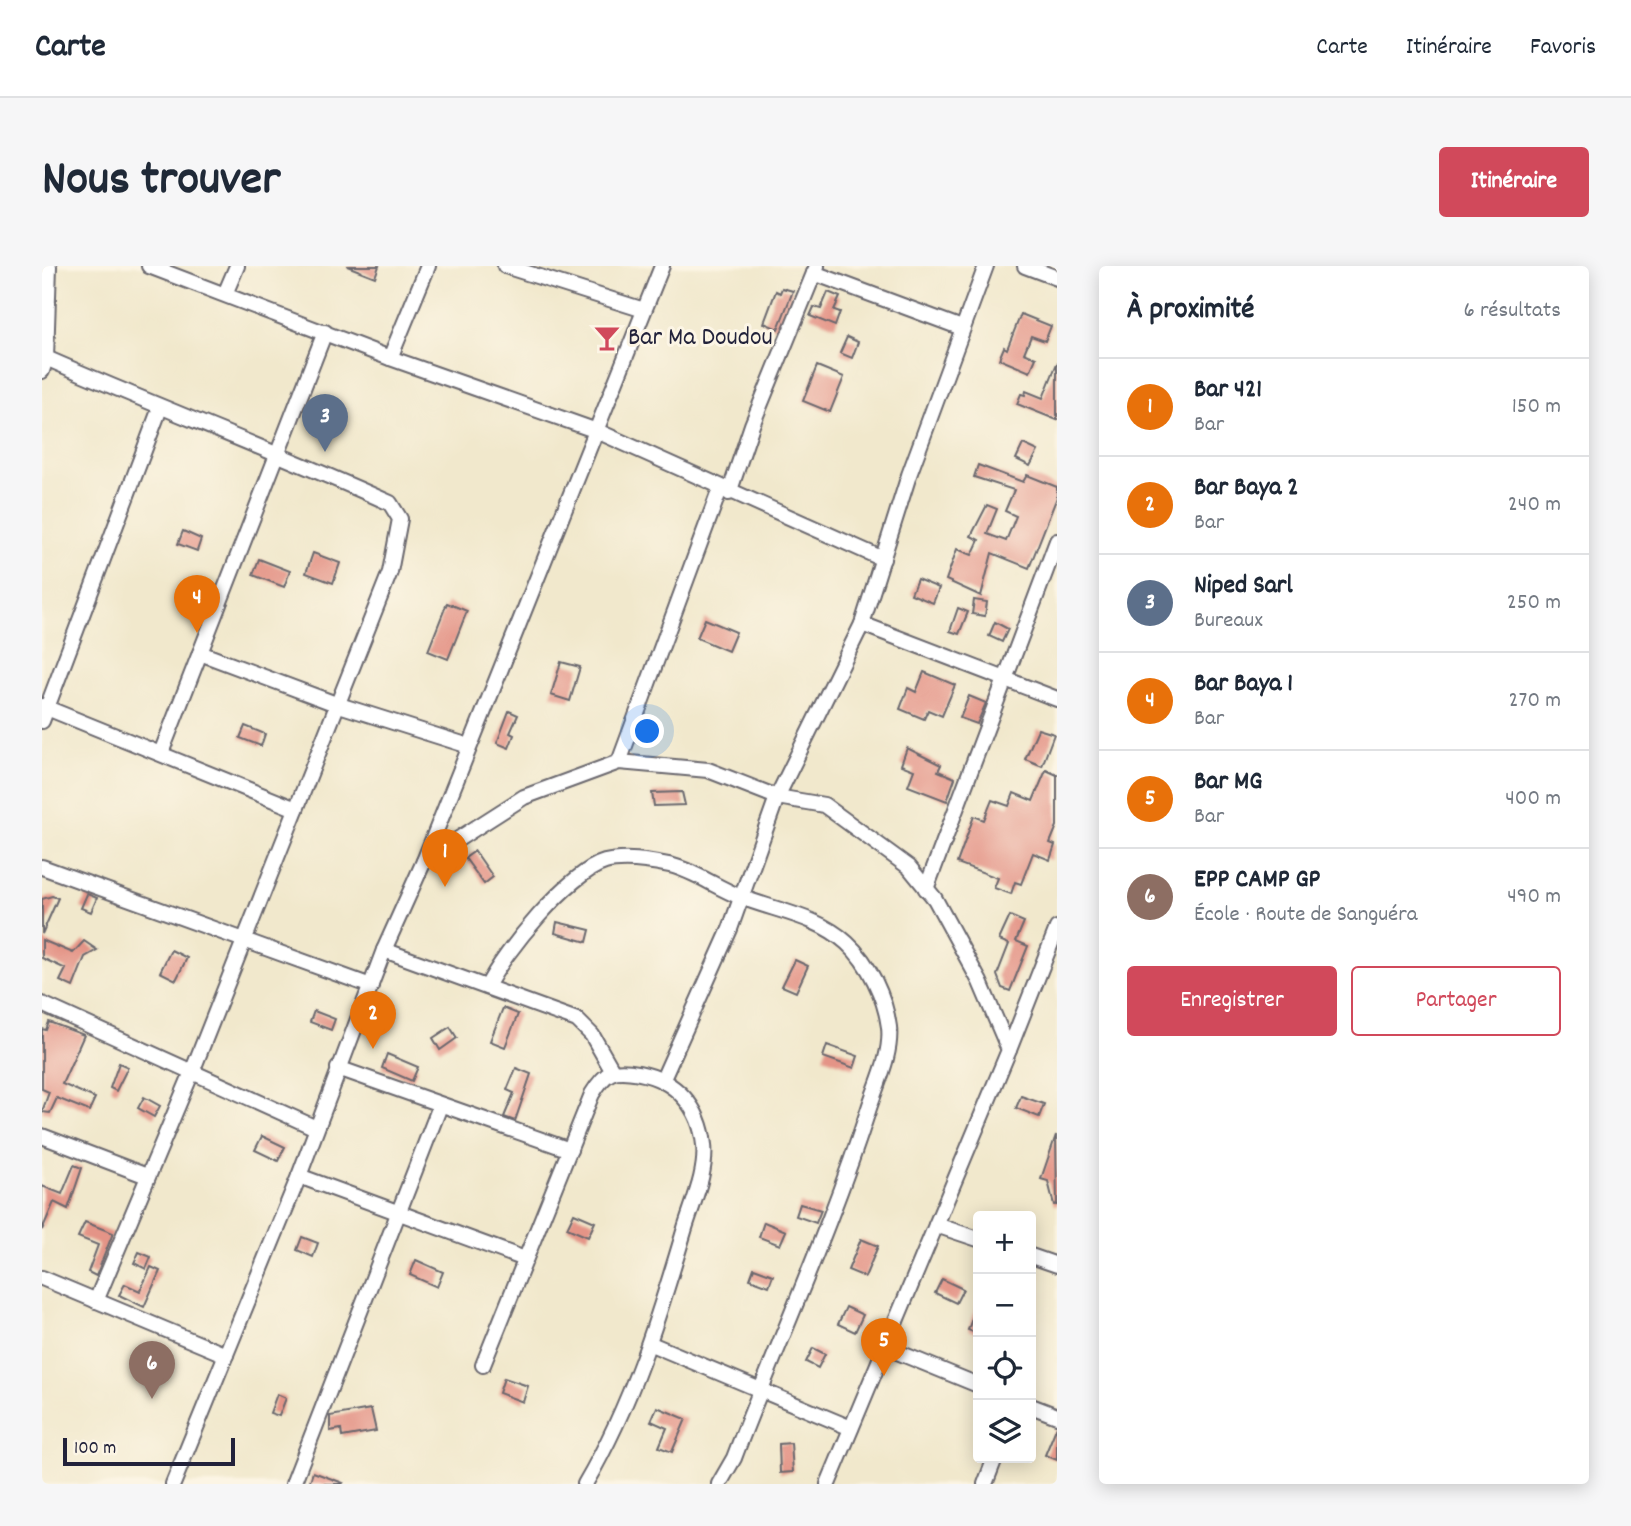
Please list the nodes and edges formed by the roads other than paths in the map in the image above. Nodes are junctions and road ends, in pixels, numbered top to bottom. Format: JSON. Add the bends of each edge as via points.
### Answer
{"nodes":[{"id":1,"x":49,"y":266,"type":"edge"},
{"id":2,"x":149,"y":266,"type":"edge"},
{"id":3,"x":237,"y":266,"type":"edge"},
{"id":4,"x":428,"y":266,"type":"edge"},
{"id":5,"x":505,"y":266,"type":"edge"},
{"id":6,"x":662,"y":266,"type":"edge"},
{"id":7,"x":986,"y":266,"type":"edge"},
{"id":8,"x":1025,"y":266,"type":"edge"},
{"id":9,"x":526,"y":269,"type":"edge"},
{"id":10,"x":816,"y":270,"type":"edge"},
{"id":11,"x":1057,"y":278,"type":"edge"},
{"id":12,"x":225,"y":294,"type":"junction"},
{"id":13,"x":644,"y":310,"type":"junction"},
{"id":14,"x":962,"y":328,"type":"junction"},
{"id":15,"x":324,"y":332,"type":"junction"},
{"id":16,"x":390,"y":358,"type":"junction"},
{"id":17,"x":44,"y":365,"type":"edge"},
{"id":18,"x":160,"y":408,"type":"junction"},
{"id":19,"x":597,"y":431,"type":"junction"},
{"id":20,"x":279,"y":453,"type":"junction"},
{"id":21,"x":724,"y":491,"type":"junction"},
{"id":22,"x":1057,"y":541,"type":"edge"},
{"id":23,"x":883,"y":559,"type":"junction"},
{"id":24,"x":862,"y":624,"type":"junction"},
{"id":25,"x":201,"y":653,"type":"junction"},
{"id":26,"x":1006,"y":681,"type":"junction"},
{"id":27,"x":1057,"y":699,"type":"edge"},
{"id":28,"x":336,"y":704,"type":"junction"},
{"id":29,"x":43,"y":711,"type":"edge"},
{"id":30,"x":468,"y":746,"type":"junction"},
{"id":31,"x":161,"y":753,"type":"junction"},
{"id":32,"x":619,"y":762,"type":"junction"},
{"id":33,"x":777,"y":797,"type":"junction"},
{"id":34,"x":296,"y":809,"type":"junction"},
{"id":35,"x":424,"y":861,"type":"junction"},
{"id":36,"x":42,"y":867,"type":"edge"},
{"id":37,"x":926,"y":888,"type":"junction"},
{"id":38,"x":740,"y":897,"type":"junction"},
{"id":39,"x":1057,"y":928,"type":"edge"},
{"id":40,"x":244,"y":938,"type":"junction"},
{"id":41,"x":384,"y":950,"type":"junction"},
{"id":42,"x":371,"y":986,"type":"junction"},
{"id":43,"x":487,"y":987,"type":"junction"},
{"id":44,"x":42,"y":1004,"type":"edge"},
{"id":45,"x":1009,"y":1050,"type":"junction"},
{"id":46,"x":338,"y":1068,"type":"junction"},
{"id":47,"x":612,"y":1070,"type":"junction"},
{"id":48,"x":191,"y":1072,"type":"junction"},
{"id":49,"x":663,"y":1079,"type":"junction"},
{"id":50,"x":440,"y":1106,"type":"junction"},
{"id":51,"x":316,"y":1128,"type":"junction"},
{"id":52,"x":42,"y":1136,"type":"edge"},
{"id":53,"x":570,"y":1150,"type":"junction"},
{"id":54,"x":148,"y":1176,"type":"junction"},
{"id":55,"x":299,"y":1176,"type":"junction"},
{"id":56,"x":397,"y":1214,"type":"junction"},
{"id":57,"x":936,"y":1224,"type":"junction"},
{"id":58,"x":973,"y":1237,"type":"edge"},
{"id":59,"x":1036,"y":1258,"type":"edge"},
{"id":60,"x":525,"y":1259,"type":"junction"},
{"id":61,"x":1057,"y":1265,"type":"edge"},
{"id":62,"x":42,"y":1278,"type":"edge"},
{"id":63,"x":96,"y":1301,"type":"junction"},
{"id":64,"x":651,"y":1344,"type":"junction"},
{"id":65,"x":885,"y":1347,"type":"junction"},
{"id":66,"x":226,"y":1355,"type":"junction"},
{"id":67,"x":483,"y":1365,"type":"dead end"},
{"id":68,"x":973,"y":1383,"type":"edge"},
{"id":69,"x":760,"y":1391,"type":"junction"},
{"id":70,"x":1036,"y":1408,"type":"edge"},
{"id":71,"x":1057,"y":1416,"type":"edge"},
{"id":72,"x":851,"y":1428,"type":"junction"},
{"id":73,"x":993,"y":1463,"type":"edge"},
{"id":74,"x":173,"y":1484,"type":"edge"},
{"id":75,"x":293,"y":1484,"type":"edge"},
{"id":76,"x":585,"y":1484,"type":"edge"},
{"id":77,"x":719,"y":1484,"type":"edge"},
{"id":78,"x":828,"y":1484,"type":"edge"},
{"id":79,"x":985,"y":1484,"type":"edge"}],
"edges":[{"from":1,"to":17,"type":"street"},
{"from":2,"to":12,"type":"street"},
{"from":3,"to":12,"type":"street"},
{"from":4,"to":16,"type":"street"},
{"from":5,"to":9,"type":"street"},
{"from":6,"to":13,"type":"street"},
{"from":7,"to":14,"type":"street"},
{"from":8,"to":11,"type":"street"},
{"from":9,"to":13,"type":"street"},
{"from":10,"to":14,"type":"street"},
{"from":10,"to":21,"type":"street"},
{"from":12,"to":15,"type":"street"},
{"from":13,"to":19,"type":"street"},
{"from":14,"to":23,"type":"street"},
{"from":15,"to":16,"type":"street"},
{"from":15,"to":20,"type":"street"},
{"from":16,"to":19,"type":"street"},
{"from":17,"to":18,"type":"street"},
{"from":18,"to":20,"type":"street"},
{"from":18,"to":29,"type":"street"},
{"from":19,"to":21,"type":"street"},
{"from":19,"to":30,"type":"street"},
{"from":20,"to":25,"type":"street"},
{"from":20,"to":28,"type":"street","via":[[390,503],[398,511],[400,527],[390,572]]},
{"from":21,"to":23,"type":"street"},
{"from":21,"to":32,"type":"street"},
{"from":22,"to":26,"type":"street"},
{"from":23,"to":24,"type":"street"},
{"from":24,"to":26,"type":"street"},
{"from":24,"to":33,"type":"street"},
{"from":25,"to":28,"type":"street"},
{"from":25,"to":31,"type":"street"},
{"from":26,"to":27,"type":"street"},
{"from":26,"to":37,"type":"street"},
{"from":28,"to":30,"type":"street"},
{"from":28,"to":34,"type":"street"},
{"from":29,"to":31,"type":"street"},
{"from":30,"to":35,"type":"street"},
{"from":31,"to":34,"type":"street"},
{"from":32,"to":33,"type":"street","via":[[708,770]]},
{"from":32,"to":35,"type":"street","via":[[524,797]]},
{"from":33,"to":37,"type":"street","via":[[824,805],[909,867]]},
{"from":33,"to":38,"type":"street"},
{"from":34,"to":40,"type":"street"},
{"from":35,"to":41,"type":"street"},
{"from":36,"to":40,"type":"street"},
{"from":37,"to":45,"type":"street","via":[[959,939]]},
{"from":38,"to":43,"type":"street","via":[[672,865],[606,862],[580,876],[547,909],[502,959]]},
{"from":38,"to":49,"type":"street"},
{"from":38,"to":69,"type":"street","via":[[794,914],[849,944],[884,1003],[889,1036],[836,1202]]},
{"from":39,"to":45,"type":"street"},
{"from":40,"to":42,"type":"street"},
{"from":40,"to":48,"type":"street"},
{"from":41,"to":42,"type":"street"},
{"from":41,"to":43,"type":"street"},
{"from":42,"to":46,"type":"street"},
{"from":43,"to":47,"type":"street","via":[[577,1020],[592,1035]]},
{"from":44,"to":48,"type":"street"},
{"from":45,"to":57,"type":"street"},
{"from":46,"to":50,"type":"street"},
{"from":46,"to":51,"type":"street"},
{"from":47,"to":49,"type":"street"},
{"from":47,"to":53,"type":"street","via":[[592,1094]]},
{"from":48,"to":51,"type":"street"},
{"from":48,"to":54,"type":"street"},
{"from":49,"to":64,"type":"street","via":[[693,1108],[701,1126],[705,1159]]},
{"from":50,"to":53,"type":"street"},
{"from":50,"to":56,"type":"street"},
{"from":51,"to":55,"type":"street"},
{"from":52,"to":54,"type":"street"},
{"from":53,"to":60,"type":"street"},
{"from":54,"to":63,"type":"street"},
{"from":55,"to":56,"type":"street"},
{"from":55,"to":66,"type":"street"},
{"from":56,"to":60,"type":"street"},
{"from":56,"to":75,"type":"street"},
{"from":57,"to":58,"type":"street"},
{"from":57,"to":65,"type":"street"},
{"from":59,"to":61,"type":"street"},
{"from":60,"to":67,"type":"street"},
{"from":62,"to":63,"type":"street"},
{"from":63,"to":66,"type":"street"},
{"from":64,"to":69,"type":"street"},
{"from":64,"to":76,"type":"street"},
{"from":65,"to":68,"type":"street"},
{"from":65,"to":72,"type":"street"},
{"from":66,"to":74,"type":"street"},
{"from":69,"to":72,"type":"street"},
{"from":69,"to":77,"type":"street"},
{"from":70,"to":71,"type":"street"},
{"from":72,"to":78,"type":"street"},
{"from":73,"to":79,"type":"street"}]}
